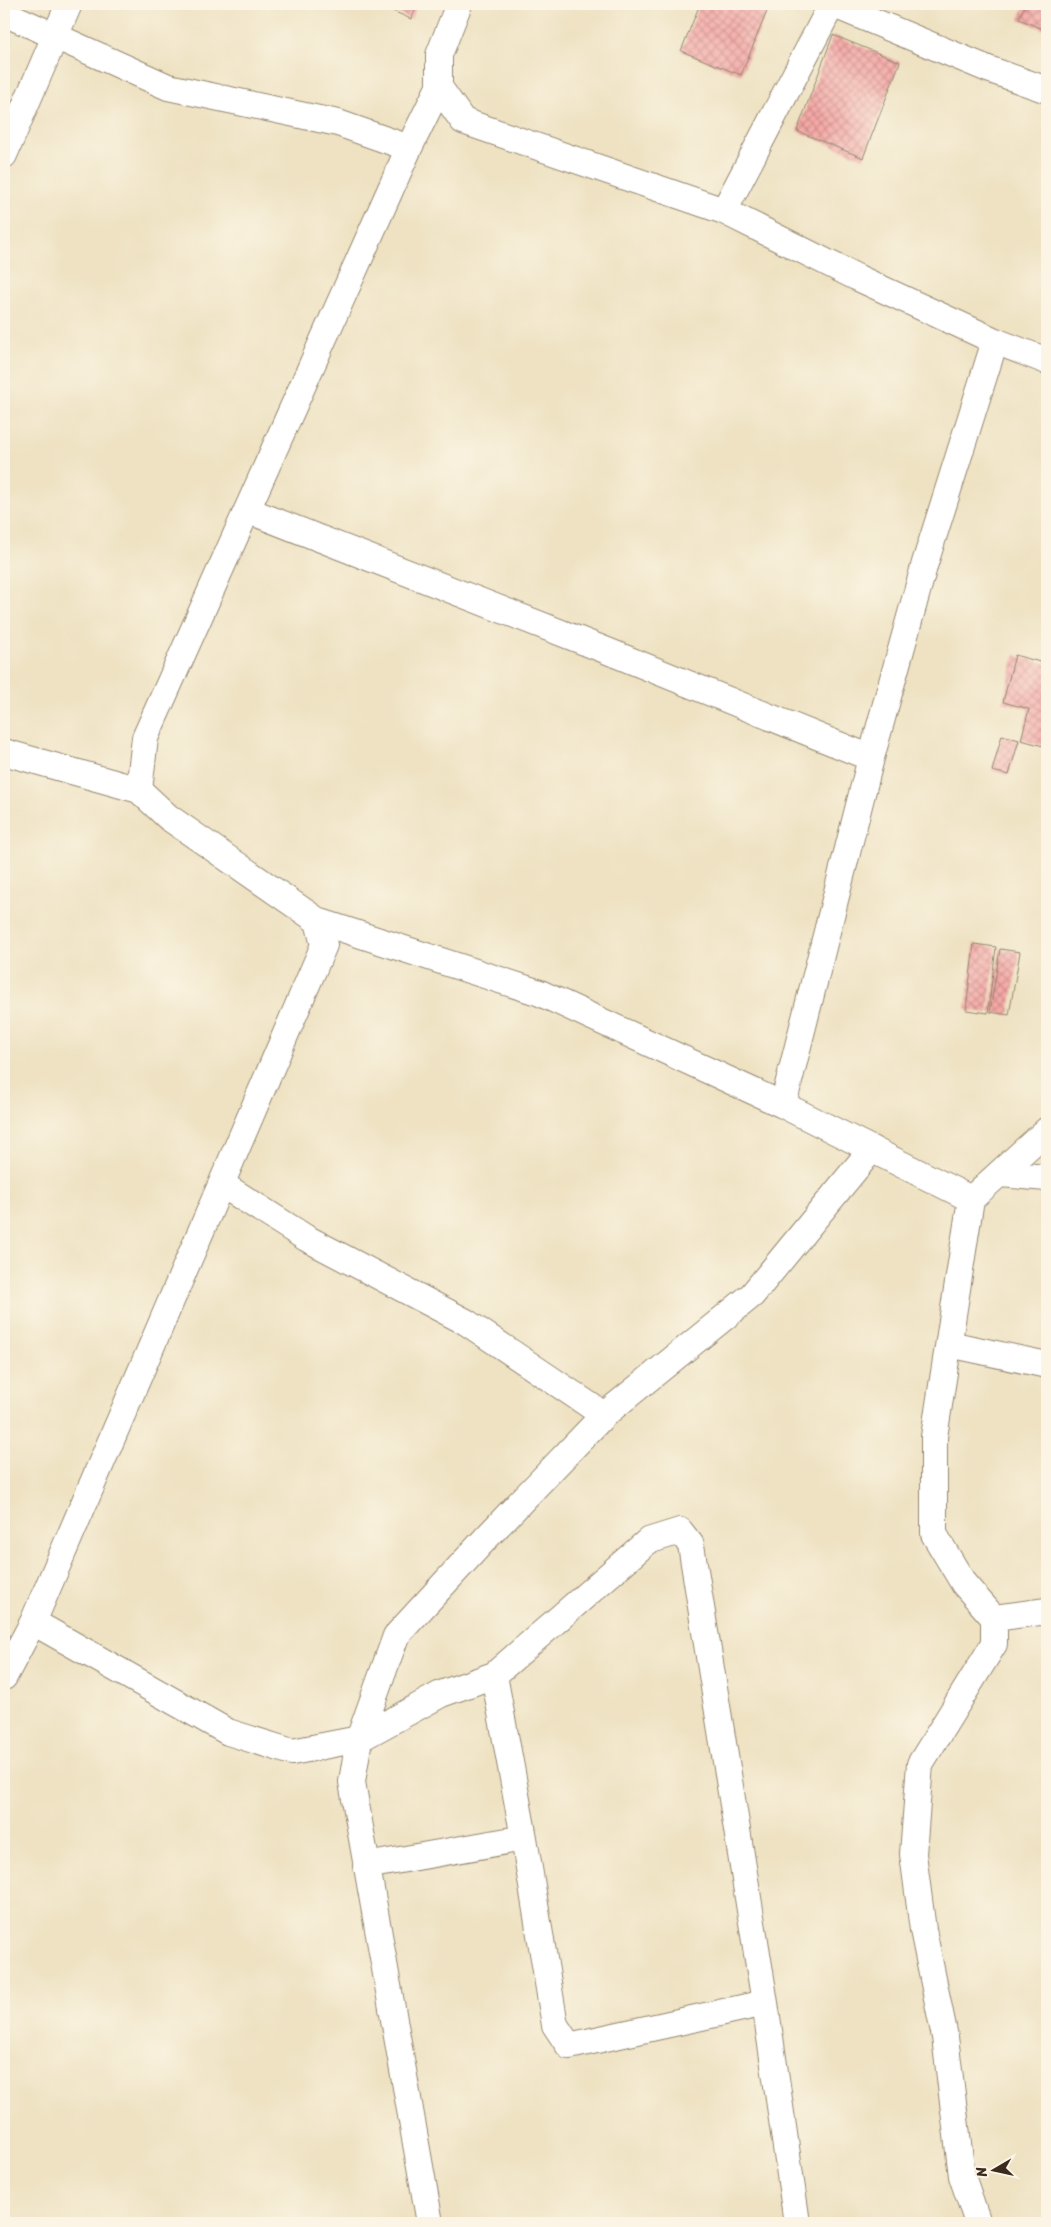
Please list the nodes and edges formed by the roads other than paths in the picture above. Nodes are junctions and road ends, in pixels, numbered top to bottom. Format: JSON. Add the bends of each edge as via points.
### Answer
{"nodes":[{"id":1,"x":69,"y":4,"type":"edge"},
{"id":2,"x":459,"y":4,"type":"edge"},
{"id":3,"x":832,"y":4,"type":"edge"},
{"id":4,"x":4,"y":13,"type":"edge"},
{"id":5,"x":56,"y":38,"type":"junction"},
{"id":6,"x":439,"y":87,"type":"junction"},
{"id":7,"x":1047,"y":90,"type":"edge"},
{"id":8,"x":409,"y":148,"type":"junction"},
{"id":9,"x":4,"y":156,"type":"edge"},
{"id":10,"x":724,"y":211,"type":"junction"},
{"id":11,"x":995,"y":342,"type":"junction"},
{"id":12,"x":1047,"y":361,"type":"edge"},
{"id":13,"x":247,"y":510,"type":"junction"},
{"id":14,"x":4,"y":752,"type":"edge"},
{"id":15,"x":871,"y":758,"type":"junction"},
{"id":16,"x":139,"y":790,"type":"junction"},
{"id":17,"x":318,"y":921,"type":"junction"},
{"id":18,"x":783,"y":1105,"type":"junction"},
{"id":19,"x":1047,"y":1130,"type":"edge"},
{"id":20,"x":872,"y":1149,"type":"junction"},
{"id":21,"x":1000,"y":1174,"type":"junction"},
{"id":22,"x":1047,"y":1178,"type":"edge"},
{"id":23,"x":223,"y":1185,"type":"junction"},
{"id":24,"x":971,"y":1199,"type":"junction"},
{"id":25,"x":949,"y":1344,"type":"junction"},
{"id":26,"x":1047,"y":1365,"type":"edge"},
{"id":27,"x":604,"y":1415,"type":"junction"},
{"id":28,"x":1047,"y":1611,"type":"edge"},
{"id":29,"x":994,"y":1618,"type":"junction"},
{"id":30,"x":33,"y":1622,"type":"junction"},
{"id":31,"x":494,"y":1675,"type":"junction"},
{"id":32,"x":4,"y":1677,"type":"edge"},
{"id":33,"x":359,"y":1739,"type":"junction"},
{"id":34,"x":524,"y":1838,"type":"junction"},
{"id":35,"x":366,"y":1866,"type":"junction"},
{"id":36,"x":765,"y":2003,"type":"junction"},
{"id":37,"x":430,"y":2223,"type":"edge"},
{"id":38,"x":797,"y":2223,"type":"edge"},
{"id":39,"x":978,"y":2223,"type":"edge"}],
"edges":[{"from":1,"to":5,"type":"street"},
{"from":2,"to":6,"type":"street","via":[[439,55]]},
{"from":3,"to":7,"type":"street"},
{"from":3,"to":10,"type":"street"},
{"from":4,"to":5,"type":"street"},
{"from":5,"to":8,"type":"street","via":[[168,87],[338,124]]},
{"from":5,"to":9,"type":"street"},
{"from":6,"to":8,"type":"street"},
{"from":6,"to":10,"type":"street","via":[[463,121]]},
{"from":8,"to":13,"type":"street"},
{"from":10,"to":11,"type":"street"},
{"from":11,"to":12,"type":"street"},
{"from":11,"to":15,"type":"street","via":[[925,563]]},
{"from":13,"to":15,"type":"street","via":[[614,653]]},
{"from":13,"to":16,"type":"street","via":[[145,738]]},
{"from":14,"to":16,"type":"street"},
{"from":15,"to":18,"type":"street"},
{"from":16,"to":17,"type":"street","via":[[168,816]]},
{"from":17,"to":18,"type":"street","via":[[540,993]]},
{"from":17,"to":23,"type":"street","via":[[324,945]]},
{"from":18,"to":20,"type":"street"},
{"from":19,"to":21,"type":"street"},
{"from":20,"to":24,"type":"street"},
{"from":20,"to":27,"type":"street","via":[[752,1295]]},
{"from":21,"to":22,"type":"street"},
{"from":21,"to":24,"type":"street"},
{"from":23,"to":27,"type":"street","via":[[306,1238],[466,1322]]},
{"from":23,"to":30,"type":"street"},
{"from":24,"to":25,"type":"street"},
{"from":25,"to":26,"type":"street"},
{"from":25,"to":29,"type":"street","via":[[934,1437],[934,1534],[964,1584]]},
{"from":27,"to":33,"type":"street","via":[[396,1636]]},
{"from":28,"to":29,"type":"street"},
{"from":29,"to":39,"type":"street","via":[[994,1644],[920,1764],[912,1854],[923,1930],[945,2037],[962,2176]]},
{"from":30,"to":32,"type":"street"},
{"from":30,"to":33,"type":"street","via":[[228,1732],[292,1752]]},
{"from":31,"to":33,"type":"street","via":[[441,1694]]},
{"from":31,"to":34,"type":"street"},
{"from":31,"to":36,"type":"street","via":[[648,1541],[680,1531],[691,1545]]},
{"from":33,"to":35,"type":"street","via":[[352,1782]]},
{"from":34,"to":35,"type":"street"},
{"from":34,"to":36,"type":"street","via":[[555,2025],[569,2046]]},
{"from":35,"to":37,"type":"street"},
{"from":36,"to":38,"type":"street"}]}
